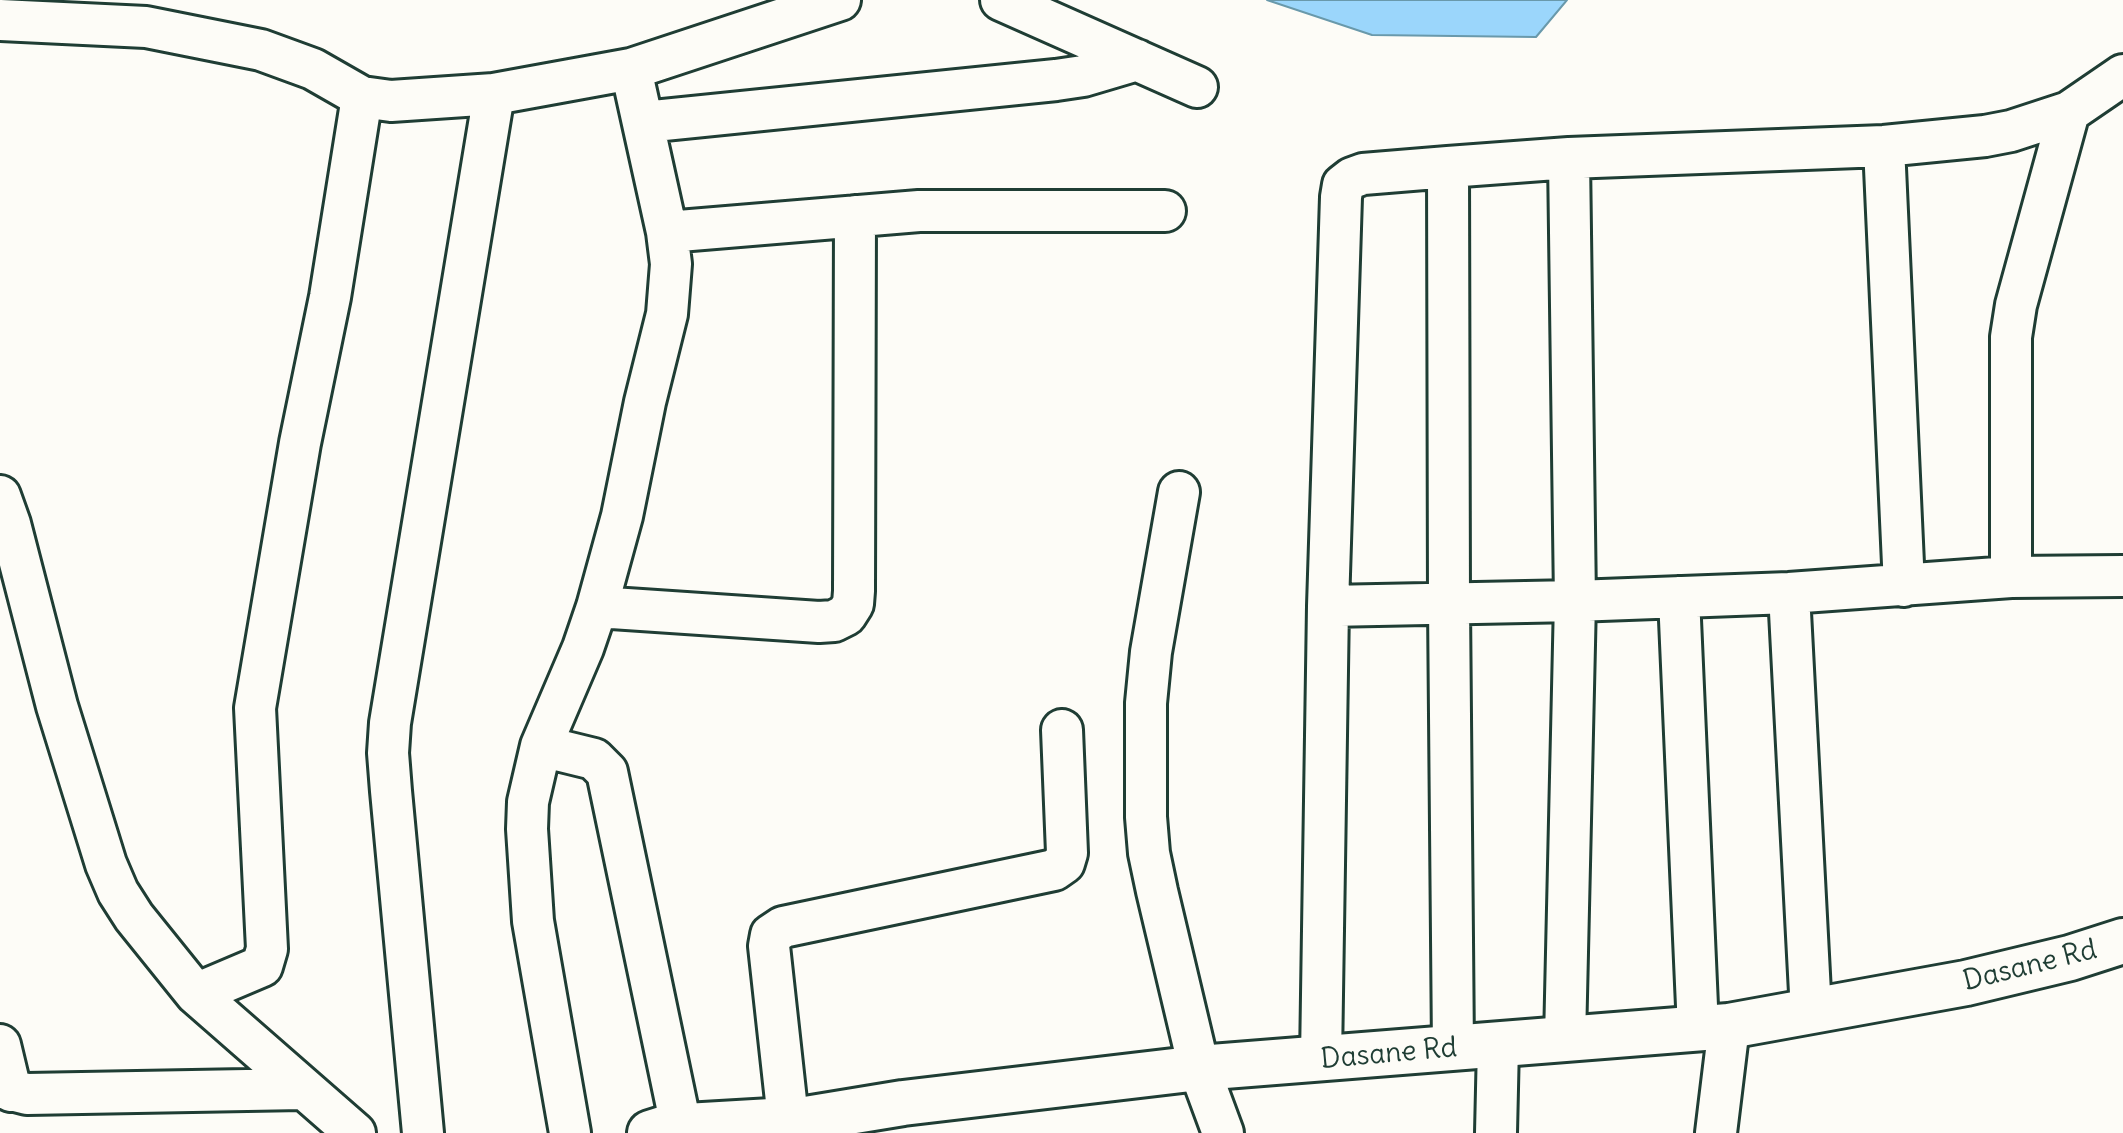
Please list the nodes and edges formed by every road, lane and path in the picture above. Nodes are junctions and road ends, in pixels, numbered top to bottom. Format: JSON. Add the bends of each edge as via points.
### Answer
{"nodes":[{"id":1,"x":840,"y":0,"type":"edge"},
{"id":2,"x":1001,"y":0,"type":"edge"},
{"id":3,"x":0,"y":20,"type":"edge"},
{"id":4,"x":1137,"y":60,"type":"junction"},
{"id":5,"x":631,"y":69,"type":"junction"},
{"id":6,"x":2123,"y":75,"type":"edge"},
{"id":7,"x":1197,"y":87,"type":"dead end"},
{"id":8,"x":494,"y":94,"type":"junction"},
{"id":9,"x":362,"y":97,"type":"junction"},
{"id":10,"x":2069,"y":112,"type":"junction"},
{"id":11,"x":644,"y":122,"type":"junction"},
{"id":12,"x":1884,"y":146,"type":"junction"},
{"id":13,"x":1569,"y":158,"type":"junction"},
{"id":14,"x":1448,"y":167,"type":"junction"},
{"id":15,"x":1165,"y":211,"type":"dead end"},
{"id":16,"x":855,"y":216,"type":"junction"},
{"id":17,"x":667,"y":232,"type":"junction"},
{"id":18,"x":1179,"y":492,"type":"dead end"},
{"id":19,"x":2,"y":506,"type":"edge"},
{"id":20,"x":2123,"y":576,"type":"edge"},
{"id":21,"x":2011,"y":577,"type":"junction"},
{"id":22,"x":1904,"y":586,"type":"junction"},
{"id":23,"x":1789,"y":593,"type":"junction"},
{"id":24,"x":1679,"y":597,"type":"junction"},
{"id":25,"x":1575,"y":601,"type":"junction"},
{"id":26,"x":1449,"y":605,"type":"junction"},
{"id":27,"x":1328,"y":606,"type":"junction"},
{"id":28,"x":597,"y":607,"type":"junction"},
{"id":29,"x":1062,"y":730,"type":"dead end"},
{"id":30,"x":541,"y":746,"type":"junction"},
{"id":31,"x":2123,"y":941,"type":"edge"},
{"id":32,"x":196,"y":994,"type":"junction"},
{"id":33,"x":1811,"y":1012,"type":"junction"},
{"id":34,"x":1714,"y":1027,"type":"junction"},
{"id":35,"x":1565,"y":1040,"type":"junction"},
{"id":36,"x":0,"y":1045,"type":"edge"},
{"id":37,"x":1498,"y":1045,"type":"junction"},
{"id":38,"x":1453,"y":1049,"type":"junction"},
{"id":39,"x":1321,"y":1059,"type":"junction"},
{"id":40,"x":1199,"y":1068,"type":"junction"},
{"id":41,"x":5,"y":1089,"type":"edge"},
{"id":42,"x":302,"y":1089,"type":"junction"},
{"id":43,"x":800,"y":1124,"type":"edge"},
{"id":44,"x":666,"y":1129,"type":"edge"},
{"id":45,"x":355,"y":1133,"type":"edge"},
{"id":46,"x":423,"y":1133,"type":"edge"},
{"id":47,"x":570,"y":1133,"type":"edge"},
{"id":48,"x":1223,"y":1133,"type":"edge"},
{"id":49,"x":1496,"y":1133,"type":"edge"},
{"id":50,"x":1716,"y":1133,"type":"edge"}],
"edges":[{"from":1,"to":5,"type":"street"},
{"from":2,"to":4,"type":"street"},
{"from":3,"to":9,"type":"street","via":[[146,27],[261,50],[313,69]]},
{"from":4,"to":7,"type":"street"},
{"from":4,"to":11,"type":"street","via":[[1056,80]]},
{"from":5,"to":8,"type":"street"},
{"from":5,"to":11,"type":"street"},
{"from":6,"to":10,"type":"street"},
{"from":8,"to":9,"type":"street","via":[[391,101]]},
{"from":8,"to":46,"type":"street","via":[[390,723],[391,791]]},
{"from":9,"to":32,"type":"street","via":[[255,708],[267,949],[262,966]]},
{"from":10,"to":12,"type":"street","via":[[1985,136]]},
{"from":10,"to":21,"type":"street","via":[[2013,321]]},
{"from":11,"to":17,"type":"street"},
{"from":12,"to":13,"type":"street"},
{"from":12,"to":22,"type":"street"},
{"from":13,"to":14,"type":"street"},
{"from":13,"to":25,"type":"street"},
{"from":14,"to":26,"type":"street"},
{"from":14,"to":27,"type":"street","via":[[1363,174],[1343,185]]},
{"from":15,"to":16,"type":"street"},
{"from":16,"to":17,"type":"street"},
{"from":16,"to":28,"type":"street","via":[[854,591],[846,615],[819,622]]},
{"from":17,"to":28,"type":"street","via":[[667,314]]},
{"from":18,"to":40,"type":"street","via":[[1151,652],[1146,817],[1157,891]]},
{"from":19,"to":32,"type":"street","via":[[106,864],[134,917]]},
{"from":20,"to":21,"type":"street"},
{"from":21,"to":22,"type":"street"},
{"from":22,"to":23,"type":"street"},
{"from":23,"to":24,"type":"street"},
{"from":23,"to":33,"type":"street"},
{"from":24,"to":25,"type":"street"},
{"from":24,"to":34,"type":"street"},
{"from":25,"to":26,"type":"street"},
{"from":25,"to":35,"type":"street"},
{"from":26,"to":27,"type":"street"},
{"from":26,"to":38,"type":"street"},
{"from":27,"to":39,"type":"street"},
{"from":28,"to":30,"type":"street"},
{"from":29,"to":43,"type":"street","via":[[1064,863],[1054,870],[783,927],[771,935]]},
{"from":30,"to":44,"type":"street","via":[[594,759],[607,772]]},
{"from":30,"to":47,"type":"street","via":[[528,802],[528,872]]},
{"from":31,"to":33,"type":"street","name":"Dasane Rd","via":[[1966,983]]},
{"from":32,"to":42,"type":"street"},
{"from":33,"to":34,"type":"street","name":"Dasane Rd"},
{"from":34,"to":35,"type":"street","name":"Dasane Rd"},
{"from":34,"to":50,"type":"street"},
{"from":35,"to":37,"type":"street","name":"Dasane Rd"},
{"from":36,"to":41,"type":"street"},
{"from":37,"to":38,"type":"street","name":"Dasane Rd"},
{"from":37,"to":49,"type":"street"},
{"from":38,"to":39,"type":"street","name":"Dasane Rd"},
{"from":39,"to":40,"type":"street","name":"Dasane Rd"},
{"from":40,"to":43,"type":"street","name":"Dasane Rd","via":[[903,1103]]},
{"from":40,"to":48,"type":"street"},
{"from":41,"to":42,"type":"street","via":[[27,1094]]},
{"from":42,"to":45,"type":"street"},
{"from":43,"to":44,"type":"street","name":"Dasane Rd"}]}
